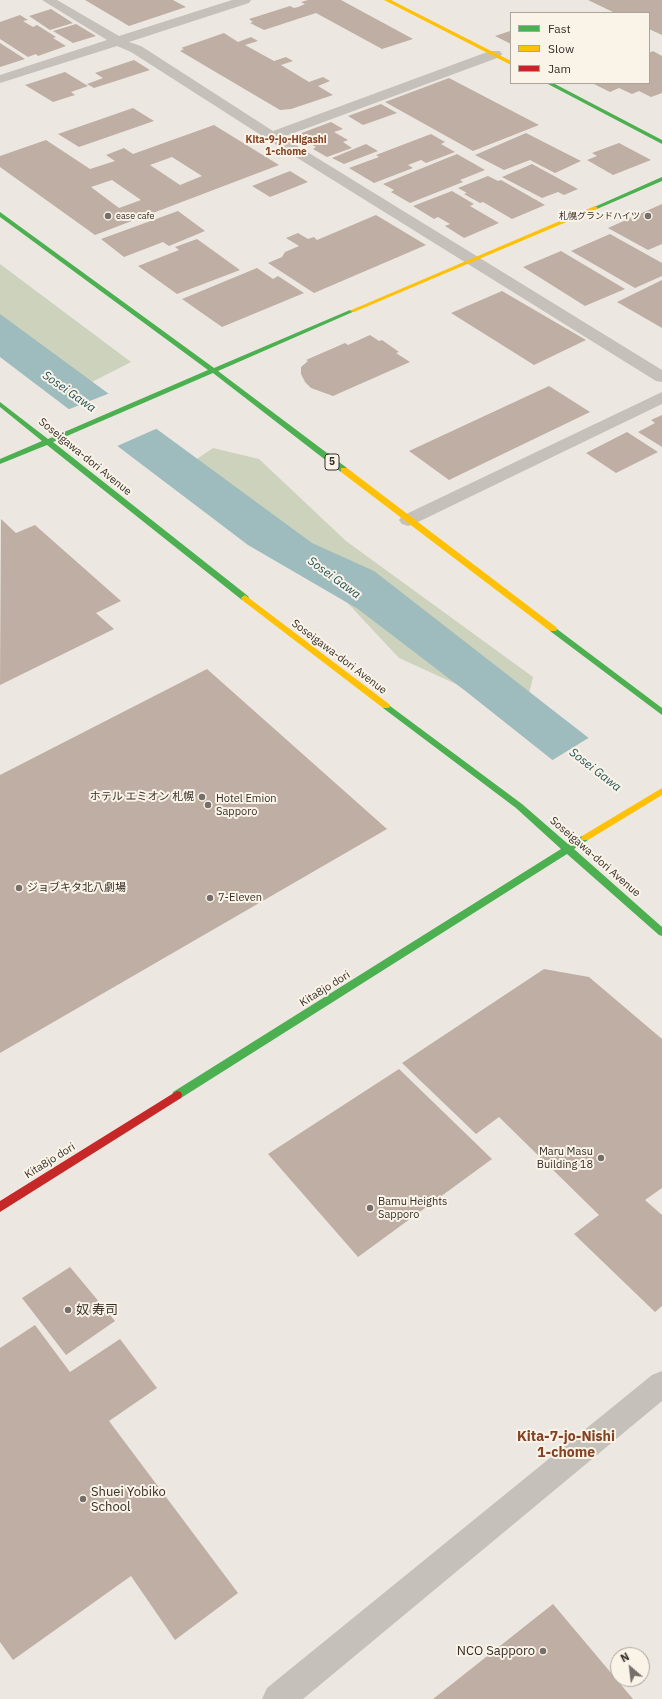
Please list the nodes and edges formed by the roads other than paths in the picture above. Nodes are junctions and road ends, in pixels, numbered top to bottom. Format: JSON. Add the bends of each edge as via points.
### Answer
{"nodes":[{"id":1,"x":48,"y":0,"type":"edge"},
{"id":2,"x":245,"y":0,"type":"edge"},
{"id":3,"x":387,"y":0,"type":"edge"},
{"id":4,"x":117,"y":41,"type":"junction"},
{"id":5,"x":495,"y":54,"type":"junction"},
{"id":6,"x":510,"y":62,"type":"edge"},
{"id":7,"x":0,"y":79,"type":"edge"},
{"id":8,"x":551,"y":84,"type":"edge"},
{"id":9,"x":272,"y":136,"type":"junction"},
{"id":10,"x":662,"y":142,"type":"edge"},
{"id":11,"x":662,"y":179,"type":"edge"},
{"id":12,"x":0,"y":214,"type":"edge"},
{"id":13,"x":472,"y":259,"type":"junction"},
{"id":14,"x":214,"y":371,"type":"junction"},
{"id":15,"x":662,"y":376,"type":"edge"},
{"id":16,"x":662,"y":397,"type":"edge"},
{"id":17,"x":0,"y":404,"type":"edge"},
{"id":18,"x":47,"y":442,"type":"junction"},
{"id":19,"x":0,"y":462,"type":"edge"},
{"id":20,"x":408,"y":520,"type":"junction"},
{"id":21,"x":662,"y":712,"type":"edge"},
{"id":22,"x":662,"y":791,"type":"edge"},
{"id":23,"x":568,"y":848,"type":"junction"},
{"id":24,"x":662,"y":932,"type":"edge"},
{"id":25,"x":0,"y":1207,"type":"edge"},
{"id":26,"x":662,"y":1384,"type":"edge"},
{"id":27,"x":278,"y":1699,"type":"edge"}],
"edges":[{"from":1,"to":4,"type":"street"},
{"from":2,"to":4,"type":"street"},
{"from":3,"to":5,"type":"main road"},
{"from":4,"to":7,"type":"street"},
{"from":4,"to":9,"type":"street","via":[[136,49]]},
{"from":5,"to":6,"type":"main road"},
{"from":5,"to":9,"type":"street"},
{"from":8,"to":10,"type":"main road"},
{"from":9,"to":13,"type":"street"},
{"from":11,"to":13,"type":"main road"},
{"from":12,"to":14,"type":"main road","number":"5"},
{"from":13,"to":14,"type":"main road"},
{"from":13,"to":15,"type":"street"},
{"from":14,"to":18,"type":"main road"},
{"from":14,"to":20,"type":"main road","number":"5"},
{"from":16,"to":20,"type":"street"},
{"from":17,"to":18,"type":"main road","name":"Soseigawa-dori Avenue"},
{"from":18,"to":19,"type":"main road"},
{"from":18,"to":23,"type":"main road","name":"Soseigawa-dori Avenue","via":[[286,632],[519,806]]},
{"from":20,"to":21,"type":"main road","number":"5"},
{"from":22,"to":23,"type":"main road","name":"Kita8jo dori"},
{"from":23,"to":24,"type":"main road","name":"Soseigawa-dori Avenue"},
{"from":23,"to":25,"type":"main road","name":"Kita8jo dori"},
{"from":26,"to":27,"type":"street"}]}
